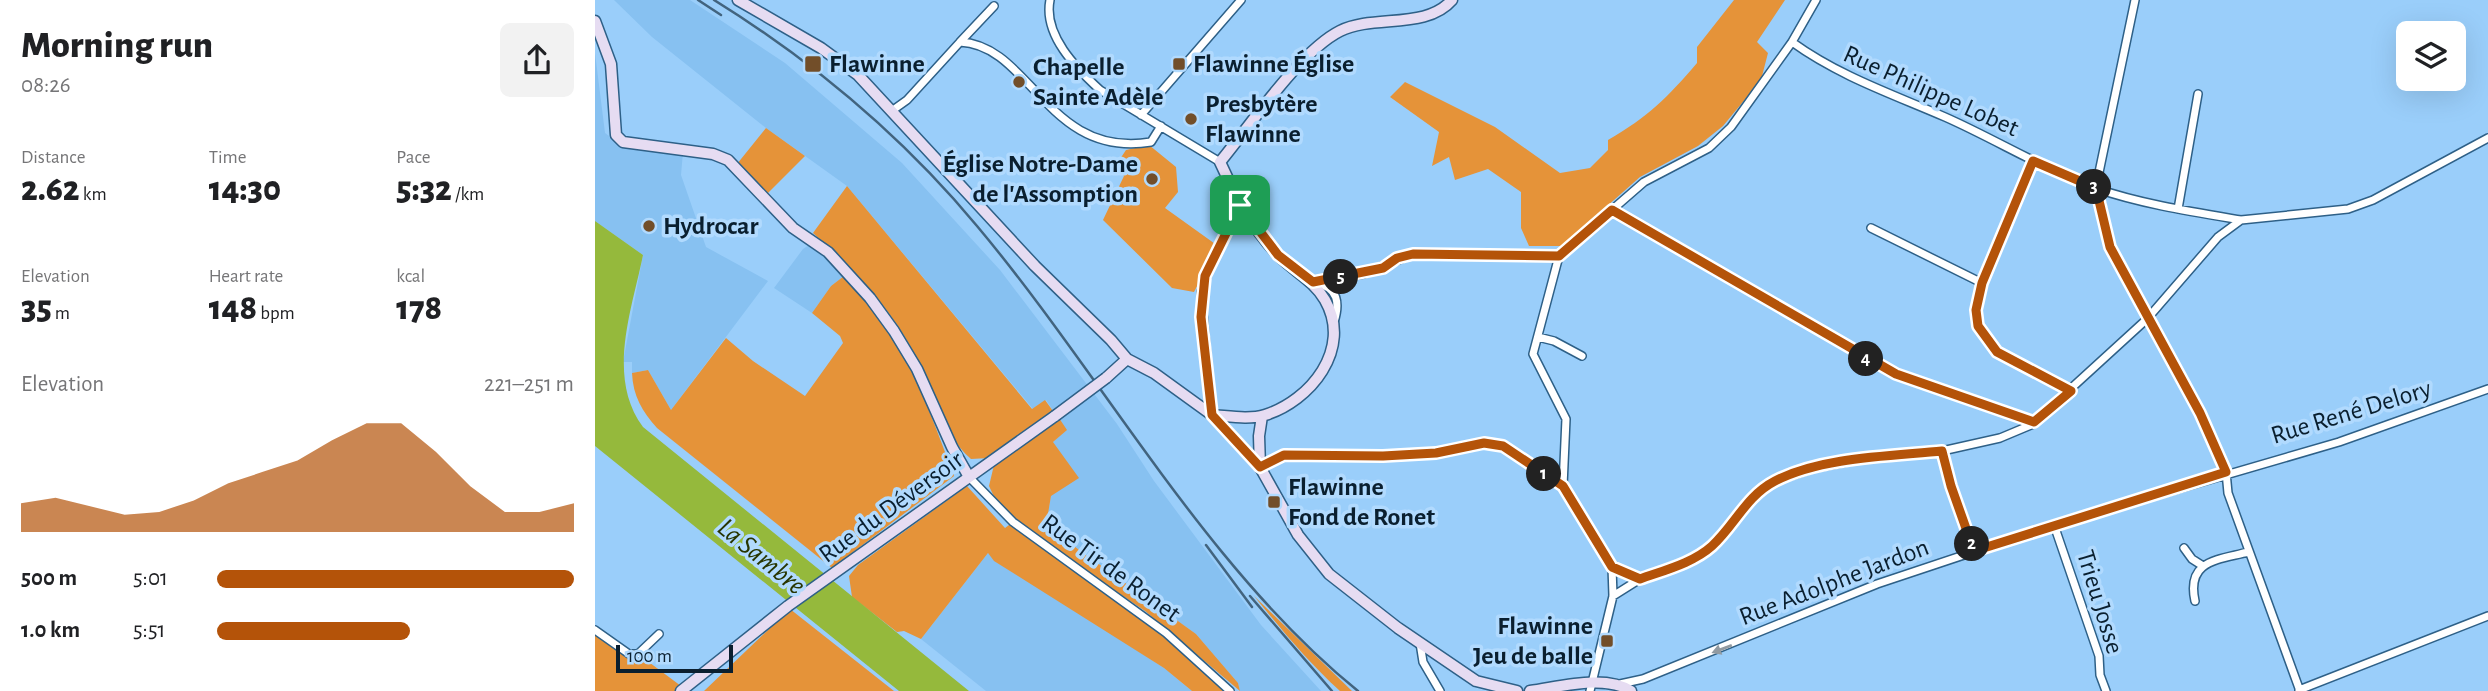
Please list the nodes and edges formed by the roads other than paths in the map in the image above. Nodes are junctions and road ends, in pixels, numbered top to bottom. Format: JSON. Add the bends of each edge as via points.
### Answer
{"nodes":[{"id":1,"x":738,"y":0,"type":"edge"},
{"id":2,"x":1050,"y":0,"type":"edge"},
{"id":3,"x":1241,"y":0,"type":"edge"},
{"id":4,"x":1452,"y":0,"type":"edge"},
{"id":5,"x":1816,"y":0,"type":"edge"},
{"id":6,"x":2135,"y":0,"type":"edge"},
{"id":7,"x":994,"y":6,"type":"dead end"},
{"id":8,"x":595,"y":21,"type":"edge"},
{"id":9,"x":960,"y":42,"type":"junction"},
{"id":10,"x":1792,"y":42,"type":"junction"},
{"id":11,"x":2198,"y":94,"type":"dead end"},
{"id":12,"x":893,"y":110,"type":"junction"},
{"id":13,"x":1141,"y":114,"type":"junction"},
{"id":14,"x":1161,"y":127,"type":"junction"},
{"id":15,"x":2488,"y":138,"type":"edge"},
{"id":16,"x":2033,"y":161,"type":"junction"},
{"id":17,"x":1220,"y":162,"type":"junction"},
{"id":18,"x":2096,"y":188,"type":"junction"},
{"id":19,"x":1240,"y":205,"type":"junction"},
{"id":20,"x":2178,"y":209,"type":"junction"},
{"id":21,"x":1612,"y":210,"type":"junction"},
{"id":22,"x":2241,"y":220,"type":"junction"},
{"id":23,"x":1871,"y":228,"type":"dead end"},
{"id":24,"x":1559,"y":256,"type":"junction"},
{"id":25,"x":1313,"y":282,"type":"junction"},
{"id":26,"x":1982,"y":283,"type":"junction"},
{"id":27,"x":2147,"y":320,"type":"junction"},
{"id":28,"x":1538,"y":337,"type":"junction"},
{"id":29,"x":1582,"y":356,"type":"dead end"},
{"id":30,"x":1127,"y":359,"type":"junction"},
{"id":31,"x":2488,"y":389,"type":"edge"},
{"id":32,"x":2071,"y":391,"type":"junction"},
{"id":33,"x":1212,"y":415,"type":"junction"},
{"id":34,"x":1262,"y":416,"type":"junction"},
{"id":35,"x":2034,"y":422,"type":"junction"},
{"id":36,"x":1942,"y":451,"type":"junction"},
{"id":37,"x":1260,"y":467,"type":"junction"},
{"id":38,"x":2226,"y":472,"type":"junction"},
{"id":39,"x":969,"y":477,"type":"junction"},
{"id":40,"x":1563,"y":486,"type":"junction"},
{"id":41,"x":2054,"y":525,"type":"junction"},
{"id":42,"x":2184,"y":548,"type":"dead end"},
{"id":43,"x":1974,"y":551,"type":"junction"},
{"id":44,"x":2248,"y":552,"type":"junction"},
{"id":45,"x":2203,"y":566,"type":"junction"},
{"id":46,"x":1612,"y":567,"type":"junction"},
{"id":47,"x":1640,"y":579,"type":"junction"},
{"id":48,"x":1613,"y":596,"type":"junction"},
{"id":49,"x":2195,"y":601,"type":"dead end"},
{"id":50,"x":2488,"y":616,"type":"edge"},
{"id":51,"x":595,"y":630,"type":"edge"},
{"id":52,"x":659,"y":635,"type":"dead end"},
{"id":53,"x":1420,"y":643,"type":"junction"},
{"id":54,"x":1620,"y":684,"type":"junction"},
{"id":55,"x":1591,"y":687,"type":"edge"},
{"id":56,"x":2299,"y":690,"type":"edge"},
{"id":57,"x":681,"y":691,"type":"edge"},
{"id":58,"x":1230,"y":691,"type":"edge"},
{"id":59,"x":1440,"y":691,"type":"edge"},
{"id":60,"x":1517,"y":691,"type":"edge"},
{"id":61,"x":1530,"y":691,"type":"edge"},
{"id":62,"x":1631,"y":691,"type":"edge"},
{"id":63,"x":2106,"y":691,"type":"edge"}],
"edges":[{"from":1,"to":12,"type":"street","via":[[840,60]]},
{"from":2,"to":13,"type":"street","via":[[1048,14],[1062,48],[1100,90]]},
{"from":3,"to":13,"type":"street"},
{"from":4,"to":17,"type":"street","via":[[1441,11],[1353,26],[1329,38],[1305,59]]},
{"from":5,"to":10,"type":"street"},
{"from":6,"to":18,"type":"street"},
{"from":7,"to":9,"type":"street"},
{"from":8,"to":39,"type":"street","via":[[611,64],[613,127],[623,142],[728,160],[793,228],[828,252],[894,331]]},
{"from":9,"to":12,"type":"street"},
{"from":9,"to":14,"type":"street","via":[[991,51],[1065,119],[1095,139],[1115,145],[1151,142]]},
{"from":10,"to":16,"type":"street","name":"Rue Philippe Lobet","via":[[1823,65]]},
{"from":10,"to":21,"type":"street","via":[[1731,127],[1709,148],[1643,182]]},
{"from":11,"to":20,"type":"street"},
{"from":12,"to":30,"type":"street"},
{"from":13,"to":14,"type":"street"},
{"from":14,"to":17,"type":"street"},
{"from":15,"to":22,"type":"street","name":"Rue Philippe Lobet","via":[[2348,209]]},
{"from":16,"to":18,"type":"street","name":"Rue Philippe Lobet"},
{"from":16,"to":26,"type":"street"},
{"from":17,"to":19,"type":"street"},
{"from":18,"to":20,"type":"street","name":"Rue Philippe Lobet"},
{"from":18,"to":27,"type":"street","via":[[2110,247]]},
{"from":19,"to":25,"type":"street","via":[[1278,255]]},
{"from":19,"to":33,"type":"street","via":[[1201,292]]},
{"from":20,"to":22,"type":"street","name":"Rue Philippe Lobet"},
{"from":21,"to":24,"type":"street"},
{"from":21,"to":35,"type":"street","via":[[1896,374]]},
{"from":22,"to":27,"type":"street","via":[[2218,237]]},
{"from":23,"to":26,"type":"street"},
{"from":24,"to":25,"type":"street","via":[[1413,254],[1383,268]]},
{"from":24,"to":28,"type":"street"},
{"from":25,"to":34,"type":"street","via":[[1326,302],[1332,325],[1330,353],[1308,392]]},
{"from":26,"to":32,"type":"street","via":[[1976,310],[1986,341],[1997,352]]},
{"from":27,"to":32,"type":"street"},
{"from":27,"to":38,"type":"street","via":[[2200,413]]},
{"from":28,"to":29,"type":"street"},
{"from":28,"to":40,"type":"street","via":[[1533,354],[1566,419]]},
{"from":30,"to":33,"type":"street"},
{"from":30,"to":39,"type":"street","name":"Rue du Déversoir","bridge":true},
{"from":31,"to":38,"type":"street","name":"Rue René Delory","via":[[2339,442]]},
{"from":32,"to":35,"type":"street"},
{"from":33,"to":34,"type":"street"},
{"from":33,"to":37,"type":"street"},
{"from":34,"to":37,"type":"street"},
{"from":35,"to":36,"type":"street","via":[[2000,438]]},
{"from":36,"to":43,"type":"street"},
{"from":36,"to":47,"type":"street","via":[[1814,468],[1775,481],[1751,498],[1697,558]]},
{"from":37,"to":40,"type":"street","via":[[1284,455],[1436,453],[1484,443],[1503,446]]},
{"from":37,"to":53,"type":"street","via":[[1298,535],[1329,574]]},
{"from":38,"to":41,"type":"street","name":"Rue Adolphe Jardon"},
{"from":38,"to":44,"type":"street","via":[[2228,493]]},
{"from":39,"to":57,"type":"street","name":"Rue du Déversoir"},
{"from":39,"to":58,"type":"street","name":"Rue Tir de Ronet","via":[[1013,522],[1166,634]]},
{"from":40,"to":46,"type":"street"},
{"from":41,"to":43,"type":"street","name":"Rue Adolphe Jardon"},
{"from":41,"to":63,"type":"street","name":"Trieu Josse","via":[[2099,656]]},
{"from":42,"to":45,"type":"street"},
{"from":43,"to":54,"type":"street","name":"Rue Adolphe Jardon","one_way":true,"via":[[1877,584],[1643,680]]},
{"from":44,"to":45,"type":"street"},
{"from":44,"to":56,"type":"street"},
{"from":45,"to":49,"type":"street","via":[[2192,586]]},
{"from":46,"to":47,"type":"street"},
{"from":46,"to":48,"type":"street"},
{"from":47,"to":48,"type":"street"},
{"from":48,"to":55,"type":"street"},
{"from":50,"to":56,"type":"street"},
{"from":51,"to":52,"type":"street","via":[[629,654],[638,654]]},
{"from":53,"to":59,"type":"street","via":[[1423,662]]},
{"from":53,"to":60,"type":"street","via":[[1476,681]]},
{"from":54,"to":55,"type":"street"},
{"from":54,"to":62,"type":"street"},
{"from":55,"to":61,"type":"street"}]}
